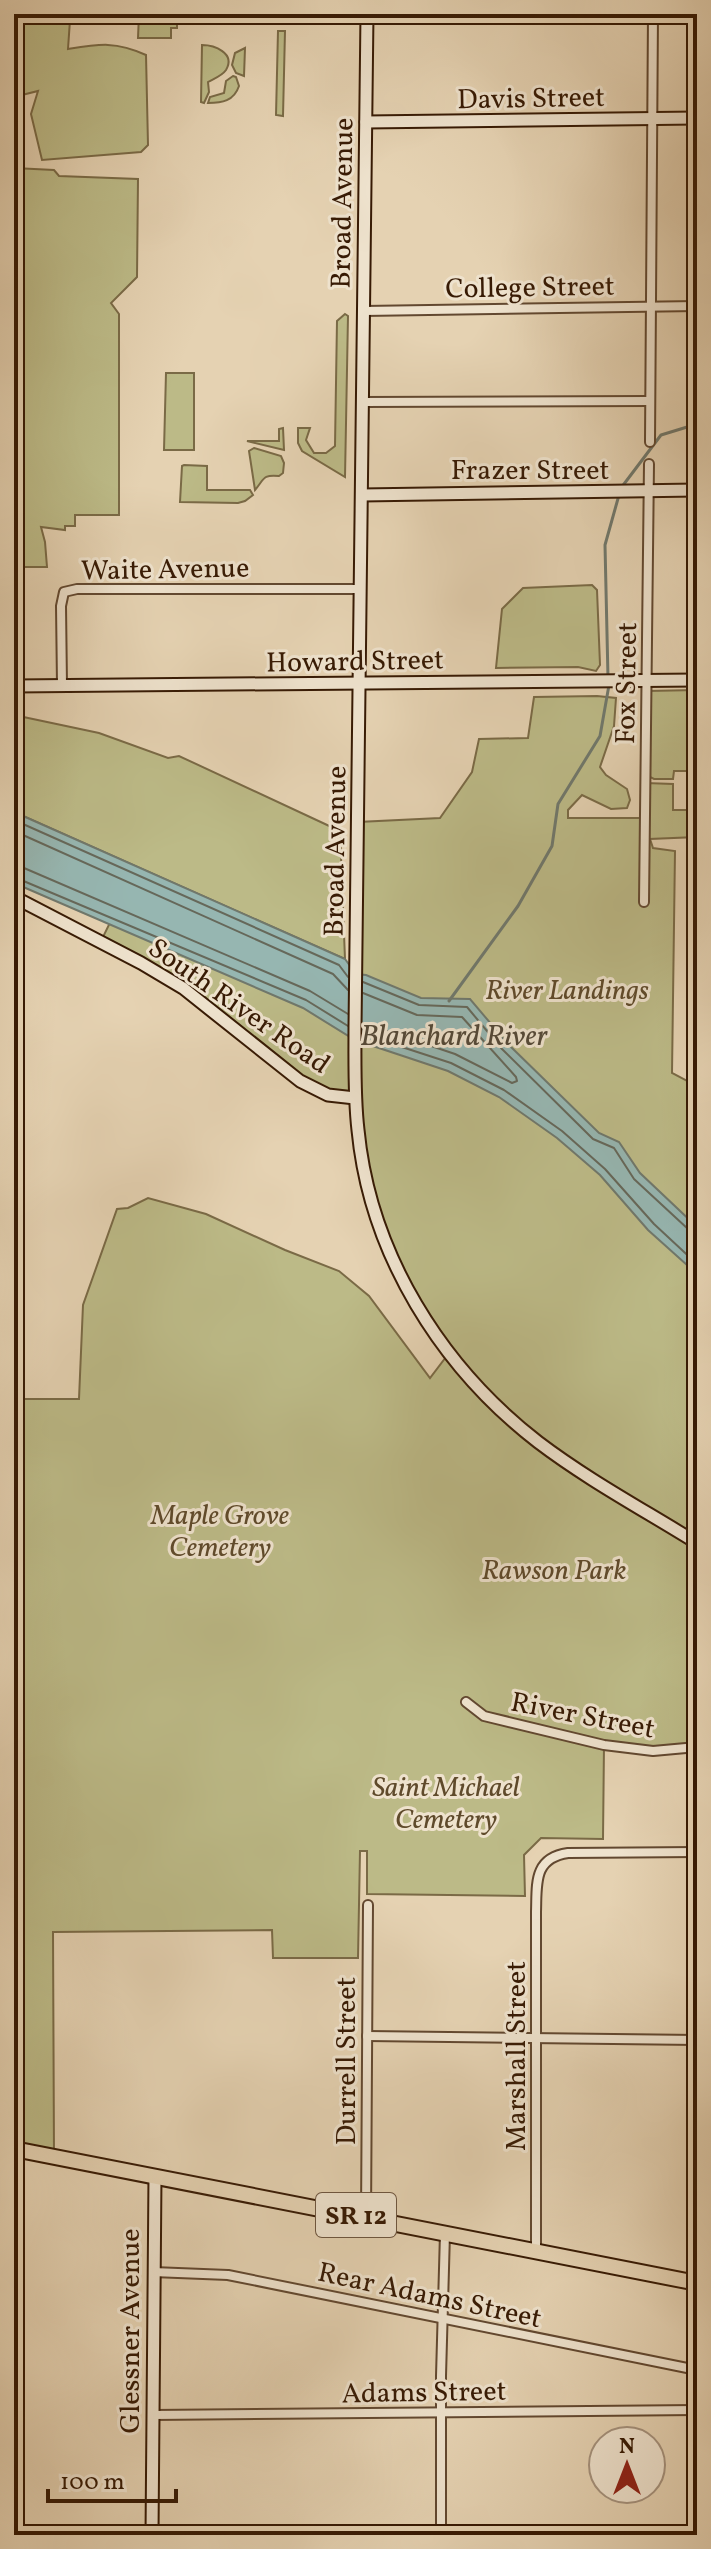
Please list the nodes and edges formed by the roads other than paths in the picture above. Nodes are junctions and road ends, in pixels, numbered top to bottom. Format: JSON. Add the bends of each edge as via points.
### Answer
{"nodes":[{"id":1,"x":367,"y":14,"type":"edge"},
{"id":2,"x":653,"y":14,"type":"edge"},
{"id":3,"x":697,"y":118,"type":"edge"},
{"id":4,"x":651,"y":119,"type":"junction"},
{"id":5,"x":366,"y":122,"type":"junction"},
{"id":6,"x":651,"y":306,"type":"junction"},
{"id":7,"x":697,"y":306,"type":"edge"},
{"id":8,"x":364,"y":311,"type":"junction"},
{"id":9,"x":650,"y":401,"type":"junction"},
{"id":10,"x":363,"y":402,"type":"junction"},
{"id":11,"x":650,"y":442,"type":"dead end"},
{"id":12,"x":649,"y":464,"type":"dead end"},
{"id":13,"x":697,"y":490,"type":"edge"},
{"id":14,"x":649,"y":491,"type":"junction"},
{"id":15,"x":362,"y":495,"type":"junction"},
{"id":16,"x":361,"y":589,"type":"junction"},
{"id":17,"x":647,"y":680,"type":"junction"},
{"id":18,"x":697,"y":680,"type":"edge"},
{"id":19,"x":360,"y":683,"type":"junction"},
{"id":20,"x":62,"y":685,"type":"junction"},
{"id":21,"x":14,"y":686,"type":"edge"},
{"id":22,"x":14,"y":897,"type":"edge"},
{"id":23,"x":644,"y":902,"type":"dead end"},
{"id":24,"x":355,"y":1098,"type":"junction"},
{"id":25,"x":697,"y":1543,"type":"edge"},
{"id":26,"x":466,"y":1702,"type":"dead end"},
{"id":27,"x":697,"y":1747,"type":"edge"},
{"id":28,"x":697,"y":1852,"type":"edge"},
{"id":29,"x":368,"y":1905,"type":"dead end"},
{"id":30,"x":367,"y":2036,"type":"junction"},
{"id":31,"x":537,"y":2036,"type":"junction"},
{"id":32,"x":697,"y":2040,"type":"edge"},
{"id":33,"x":14,"y":2149,"type":"edge"},
{"id":34,"x":155,"y":2176,"type":"junction"},
{"id":35,"x":366,"y":2217,"type":"junction"},
{"id":36,"x":445,"y":2233,"type":"junction"},
{"id":37,"x":536,"y":2251,"type":"junction"},
{"id":38,"x":153,"y":2272,"type":"junction"},
{"id":39,"x":697,"y":2283,"type":"edge"},
{"id":40,"x":443,"y":2320,"type":"junction"},
{"id":41,"x":697,"y":2370,"type":"edge"},
{"id":42,"x":697,"y":2410,"type":"edge"},
{"id":43,"x":442,"y":2412,"type":"junction"},
{"id":44,"x":153,"y":2415,"type":"junction"},
{"id":45,"x":14,"y":2423,"type":"edge"},
{"id":46,"x":14,"y":2432,"type":"edge"},
{"id":47,"x":152,"y":2535,"type":"edge"},
{"id":48,"x":441,"y":2535,"type":"edge"}],
"edges":[{"from":1,"to":5,"type":"street","name":"Broad Avenue"},
{"from":2,"to":4,"type":"street"},
{"from":3,"to":4,"type":"street","name":"Davis Street"},
{"from":4,"to":5,"type":"street","name":"Davis Street"},
{"from":4,"to":6,"type":"street"},
{"from":5,"to":8,"type":"street","name":"Broad Avenue"},
{"from":6,"to":7,"type":"street","name":"College Street"},
{"from":6,"to":8,"type":"street","name":"College Street"},
{"from":6,"to":9,"type":"street"},
{"from":8,"to":10,"type":"street","name":"Broad Avenue"},
{"from":9,"to":10,"type":"street"},
{"from":9,"to":11,"type":"street"},
{"from":10,"to":15,"type":"street","name":"Broad Avenue"},
{"from":12,"to":14,"type":"street","name":"Fox Street"},
{"from":13,"to":14,"type":"street","name":"Frazer Street"},
{"from":14,"to":15,"type":"street","name":"Frazer Street"},
{"from":14,"to":17,"type":"street","name":"Fox Street"},
{"from":15,"to":16,"type":"street","name":"Broad Avenue"},
{"from":16,"to":19,"type":"street","name":"Broad Avenue"},
{"from":16,"to":20,"type":"street","name":"Waite Avenue","via":[[64,592]]},
{"from":17,"to":18,"type":"street","name":"Howard Street"},
{"from":17,"to":19,"type":"street","name":"Howard Street"},
{"from":17,"to":23,"type":"street","name":"Fox Street"},
{"from":19,"to":20,"type":"street","name":"Howard Street"},
{"from":19,"to":24,"type":"street","name":"Broad Avenue"},
{"from":20,"to":21,"type":"street","name":"Howard Street"},
{"from":22,"to":24,"type":"street","name":"South River Road","via":[[183,988],[300,1081],[328,1095]]},
{"from":24,"to":25,"type":"street","name":"Broad Avenue","via":[[362,1157],[379,1225],[410,1295],[449,1353],[538,1442]]},
{"from":26,"to":27,"type":"street","name":"River Street","via":[[484,1716],[604,1745],[653,1751]]},
{"from":28,"to":31,"type":"street","name":"Marshall Street","via":[[568,1853],[544,1864],[537,1881]]},
{"from":29,"to":30,"type":"street","name":"Durrell Street"},
{"from":30,"to":31,"type":"street"},
{"from":30,"to":35,"type":"street","name":"Durrell Street"},
{"from":31,"to":32,"type":"street"},
{"from":31,"to":37,"type":"street","name":"Marshall Street"},
{"from":33,"to":34,"type":"highway","number":"SR 12"},
{"from":34,"to":35,"type":"highway","number":"SR 12"},
{"from":34,"to":38,"type":"street","name":"Glessner Avenue"},
{"from":35,"to":36,"type":"highway","number":"SR 12"},
{"from":36,"to":37,"type":"highway","number":"SR 12"},
{"from":36,"to":40,"type":"street"},
{"from":37,"to":39,"type":"highway","number":"SR 12"},
{"from":38,"to":40,"type":"street","name":"Rear Adams Street","via":[[228,2275]]},
{"from":38,"to":44,"type":"street","name":"Glessner Avenue"},
{"from":40,"to":41,"type":"street","name":"Rear Adams Street"},
{"from":40,"to":43,"type":"street"},
{"from":42,"to":43,"type":"street","name":"Adams Street"},
{"from":43,"to":44,"type":"street","name":"Adams Street"},
{"from":43,"to":48,"type":"street"},
{"from":44,"to":47,"type":"street","name":"Glessner Avenue"},
{"from":45,"to":46,"type":"street"}]}
